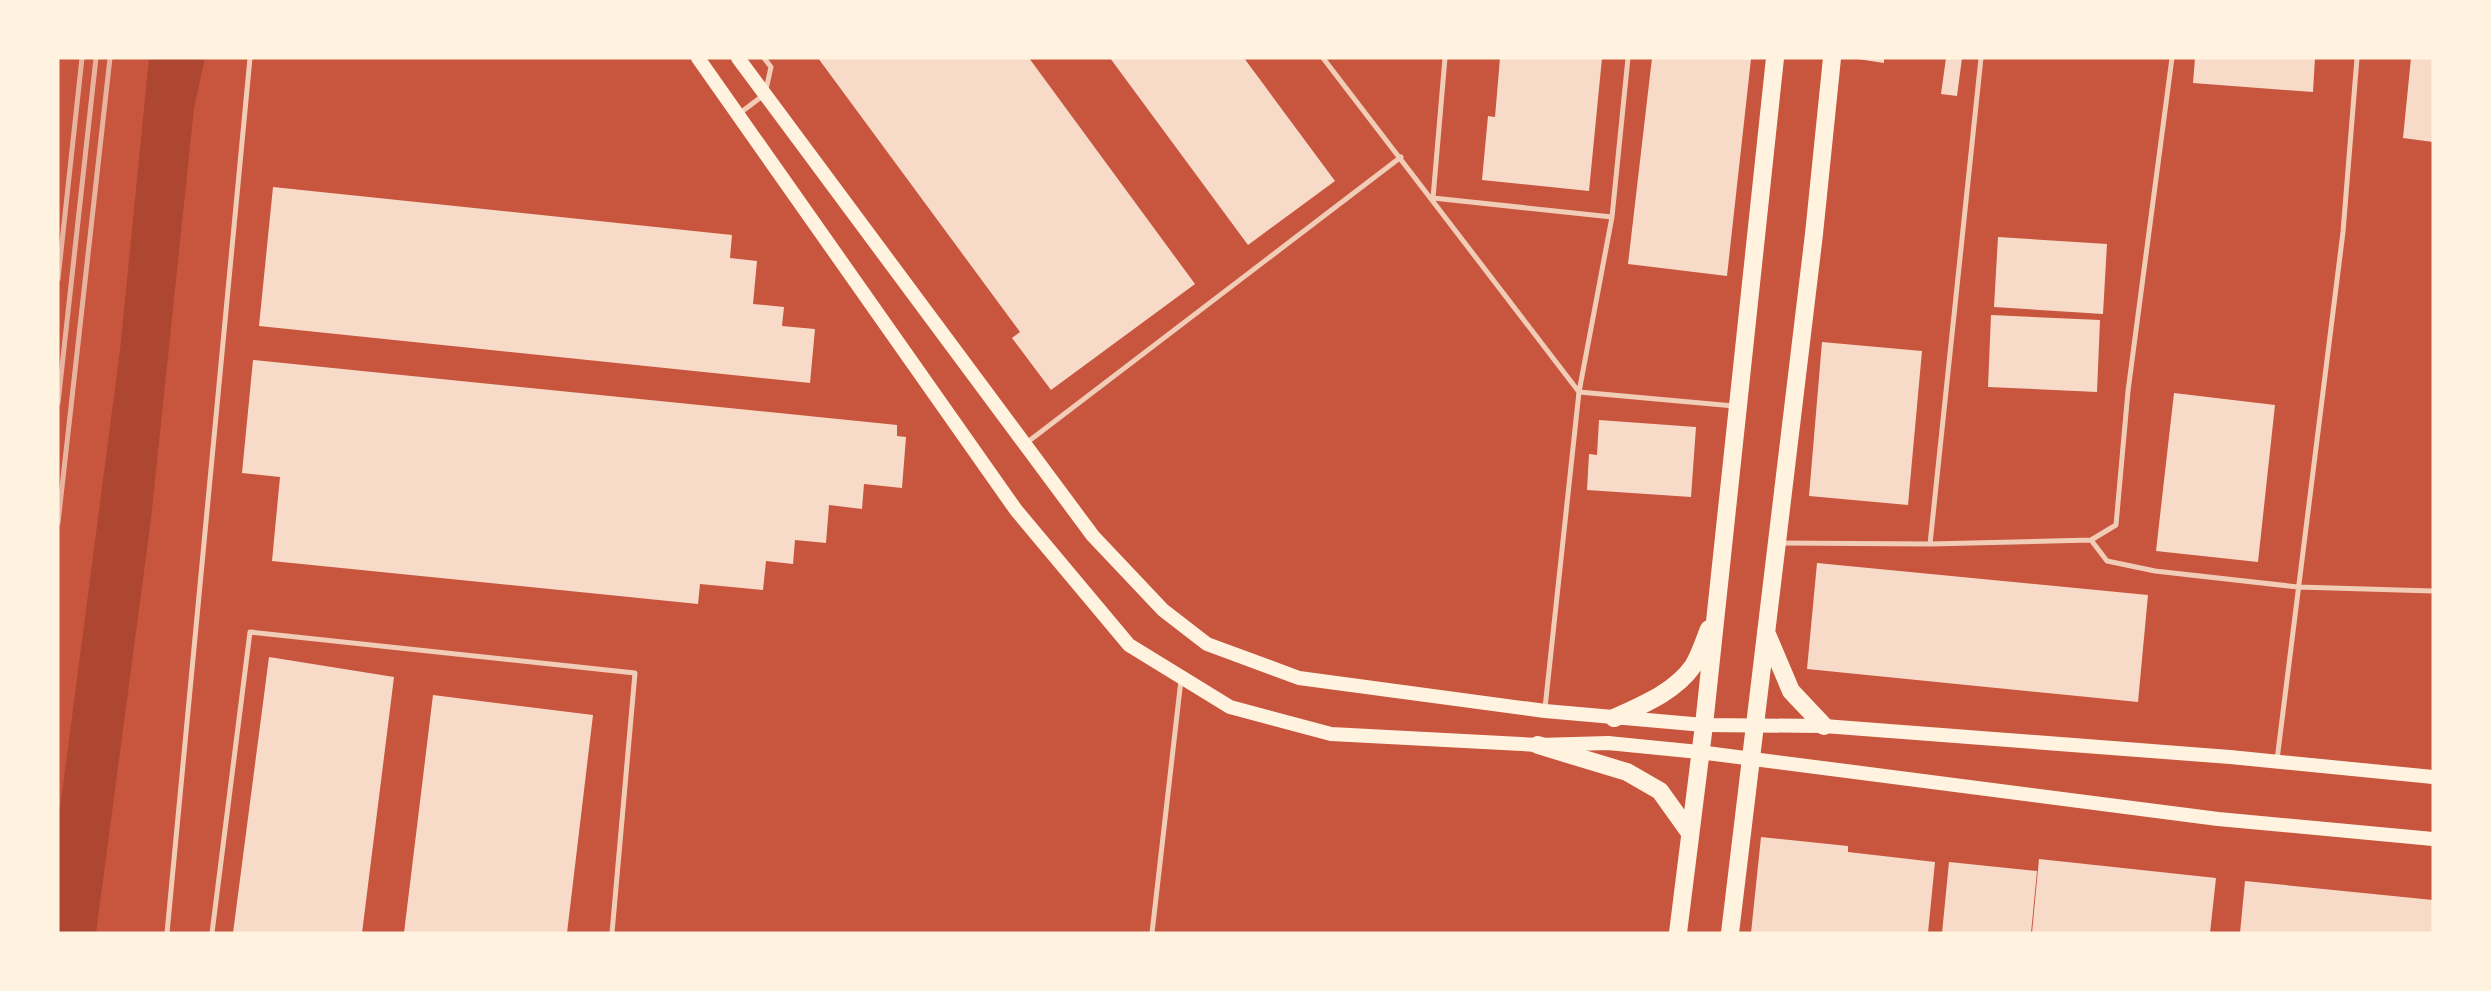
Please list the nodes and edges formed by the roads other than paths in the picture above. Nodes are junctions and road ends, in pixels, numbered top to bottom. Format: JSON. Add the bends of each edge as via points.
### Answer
{"nodes":[{"id":1,"x":250,"y":58,"type":"edge"},
{"id":2,"x":698,"y":58,"type":"edge"},
{"id":3,"x":738,"y":58,"type":"edge"},
{"id":4,"x":764,"y":58,"type":"edge"},
{"id":5,"x":1323,"y":58,"type":"edge"},
{"id":6,"x":1445,"y":58,"type":"edge"},
{"id":7,"x":1628,"y":58,"type":"edge"},
{"id":8,"x":1775,"y":58,"type":"edge"},
{"id":9,"x":1832,"y":58,"type":"edge"},
{"id":10,"x":1981,"y":58,"type":"edge"},
{"id":11,"x":2172,"y":58,"type":"edge"},
{"id":12,"x":2357,"y":58,"type":"edge"},
{"id":13,"x":765,"y":94,"type":"junction"},
{"id":14,"x":738,"y":115,"type":"junction"},
{"id":15,"x":1401,"y":157,"type":"junction"},
{"id":16,"x":1433,"y":198,"type":"junction"},
{"id":17,"x":1612,"y":217,"type":"junction"},
{"id":18,"x":1579,"y":392,"type":"junction"},
{"id":19,"x":1739,"y":406,"type":"junction"},
{"id":20,"x":1025,"y":444,"type":"junction"},
{"id":21,"x":2091,"y":540,"type":"junction"},
{"id":22,"x":1776,"y":543,"type":"junction"},
{"id":23,"x":1930,"y":544,"type":"junction"},
{"id":24,"x":2298,"y":587,"type":"junction"},
{"id":25,"x":2433,"y":591,"type":"edge"},
{"id":26,"x":1716,"y":614,"type":"junction"},
{"id":27,"x":1765,"y":628,"type":"junction"},
{"id":28,"x":1181,"y":677,"type":"junction"},
{"id":29,"x":1545,"y":711,"type":"junction"},
{"id":30,"x":1614,"y":718,"type":"junction"},
{"id":31,"x":1755,"y":724,"type":"junction"},
{"id":32,"x":1704,"y":725,"type":"junction"},
{"id":33,"x":1824,"y":726,"type":"junction"},
{"id":34,"x":1538,"y":746,"type":"junction"},
{"id":35,"x":1699,"y":752,"type":"junction"},
{"id":36,"x":1749,"y":758,"type":"junction"},
{"id":37,"x":2276,"y":762,"type":"junction"},
{"id":38,"x":2433,"y":777,"type":"edge"},
{"id":39,"x":1690,"y":833,"type":"junction"},
{"id":40,"x":2433,"y":839,"type":"edge"},
{"id":41,"x":167,"y":933,"type":"edge"},
{"id":42,"x":212,"y":933,"type":"edge"},
{"id":43,"x":612,"y":933,"type":"edge"},
{"id":44,"x":1152,"y":933,"type":"edge"},
{"id":45,"x":1678,"y":933,"type":"edge"},
{"id":46,"x":1730,"y":933,"type":"edge"}],
"edges":[{"from":1,"to":41,"type":"lane"},
{"from":2,"to":14,"type":"main road"},
{"from":3,"to":13,"type":"main road"},
{"from":4,"to":13,"type":"lane","via":[[771,68]]},
{"from":5,"to":15,"type":"lane"},
{"from":6,"to":16,"type":"lane"},
{"from":7,"to":17,"type":"lane"},
{"from":8,"to":19,"type":"main road"},
{"from":9,"to":22,"type":"main road"},
{"from":10,"to":23,"type":"lane"},
{"from":11,"to":21,"type":"lane","via":[[2128,391],[2116,525]]},
{"from":12,"to":24,"type":"lane","via":[[2343,232]]},
{"from":13,"to":14,"type":"lane"},
{"from":13,"to":20,"type":"main road"},
{"from":14,"to":28,"type":"main road","via":[[1016,510],[1129,645]]},
{"from":15,"to":16,"type":"lane"},
{"from":15,"to":20,"type":"lane"},
{"from":16,"to":17,"type":"lane"},
{"from":16,"to":18,"type":"lane"},
{"from":17,"to":18,"type":"lane"},
{"from":18,"to":19,"type":"lane"},
{"from":18,"to":29,"type":"lane"},
{"from":19,"to":26,"type":"main road"},
{"from":20,"to":29,"type":"main road","via":[[1093,536],[1163,610],[1207,644],[1299,678]]},
{"from":21,"to":23,"type":"lane"},
{"from":21,"to":24,"type":"lane","via":[[2107,561]]},
{"from":22,"to":23,"type":"lane"},
{"from":22,"to":27,"type":"main road"},
{"from":24,"to":25,"type":"lane"},
{"from":24,"to":37,"type":"lane"},
{"from":26,"to":30,"type":"main road","via":[[1693,666],[1672,688]]},
{"from":26,"to":32,"type":"main road"},
{"from":27,"to":31,"type":"main road"},
{"from":27,"to":33,"type":"main road","via":[[1791,691]]},
{"from":28,"to":34,"type":"main road","via":[[1230,707],[1331,734]]},
{"from":28,"to":44,"type":"lane"},
{"from":29,"to":30,"type":"main road"},
{"from":30,"to":32,"type":"main road"},
{"from":31,"to":32,"type":"main road"},
{"from":31,"to":33,"type":"main road"},
{"from":31,"to":36,"type":"main road"},
{"from":32,"to":35,"type":"main road"},
{"from":33,"to":37,"type":"main road"},
{"from":34,"to":35,"type":"main road","via":[[1608,744]]},
{"from":34,"to":39,"type":"main road","via":[[1627,772],[1660,792]]},
{"from":35,"to":36,"type":"main road"},
{"from":35,"to":39,"type":"main road"},
{"from":36,"to":40,"type":"main road","via":[[2218,819]]},
{"from":36,"to":46,"type":"main road"},
{"from":37,"to":38,"type":"main road"},
{"from":39,"to":45,"type":"main road"},
{"from":42,"to":43,"type":"lane","via":[[250,632],[635,673]]}]}
